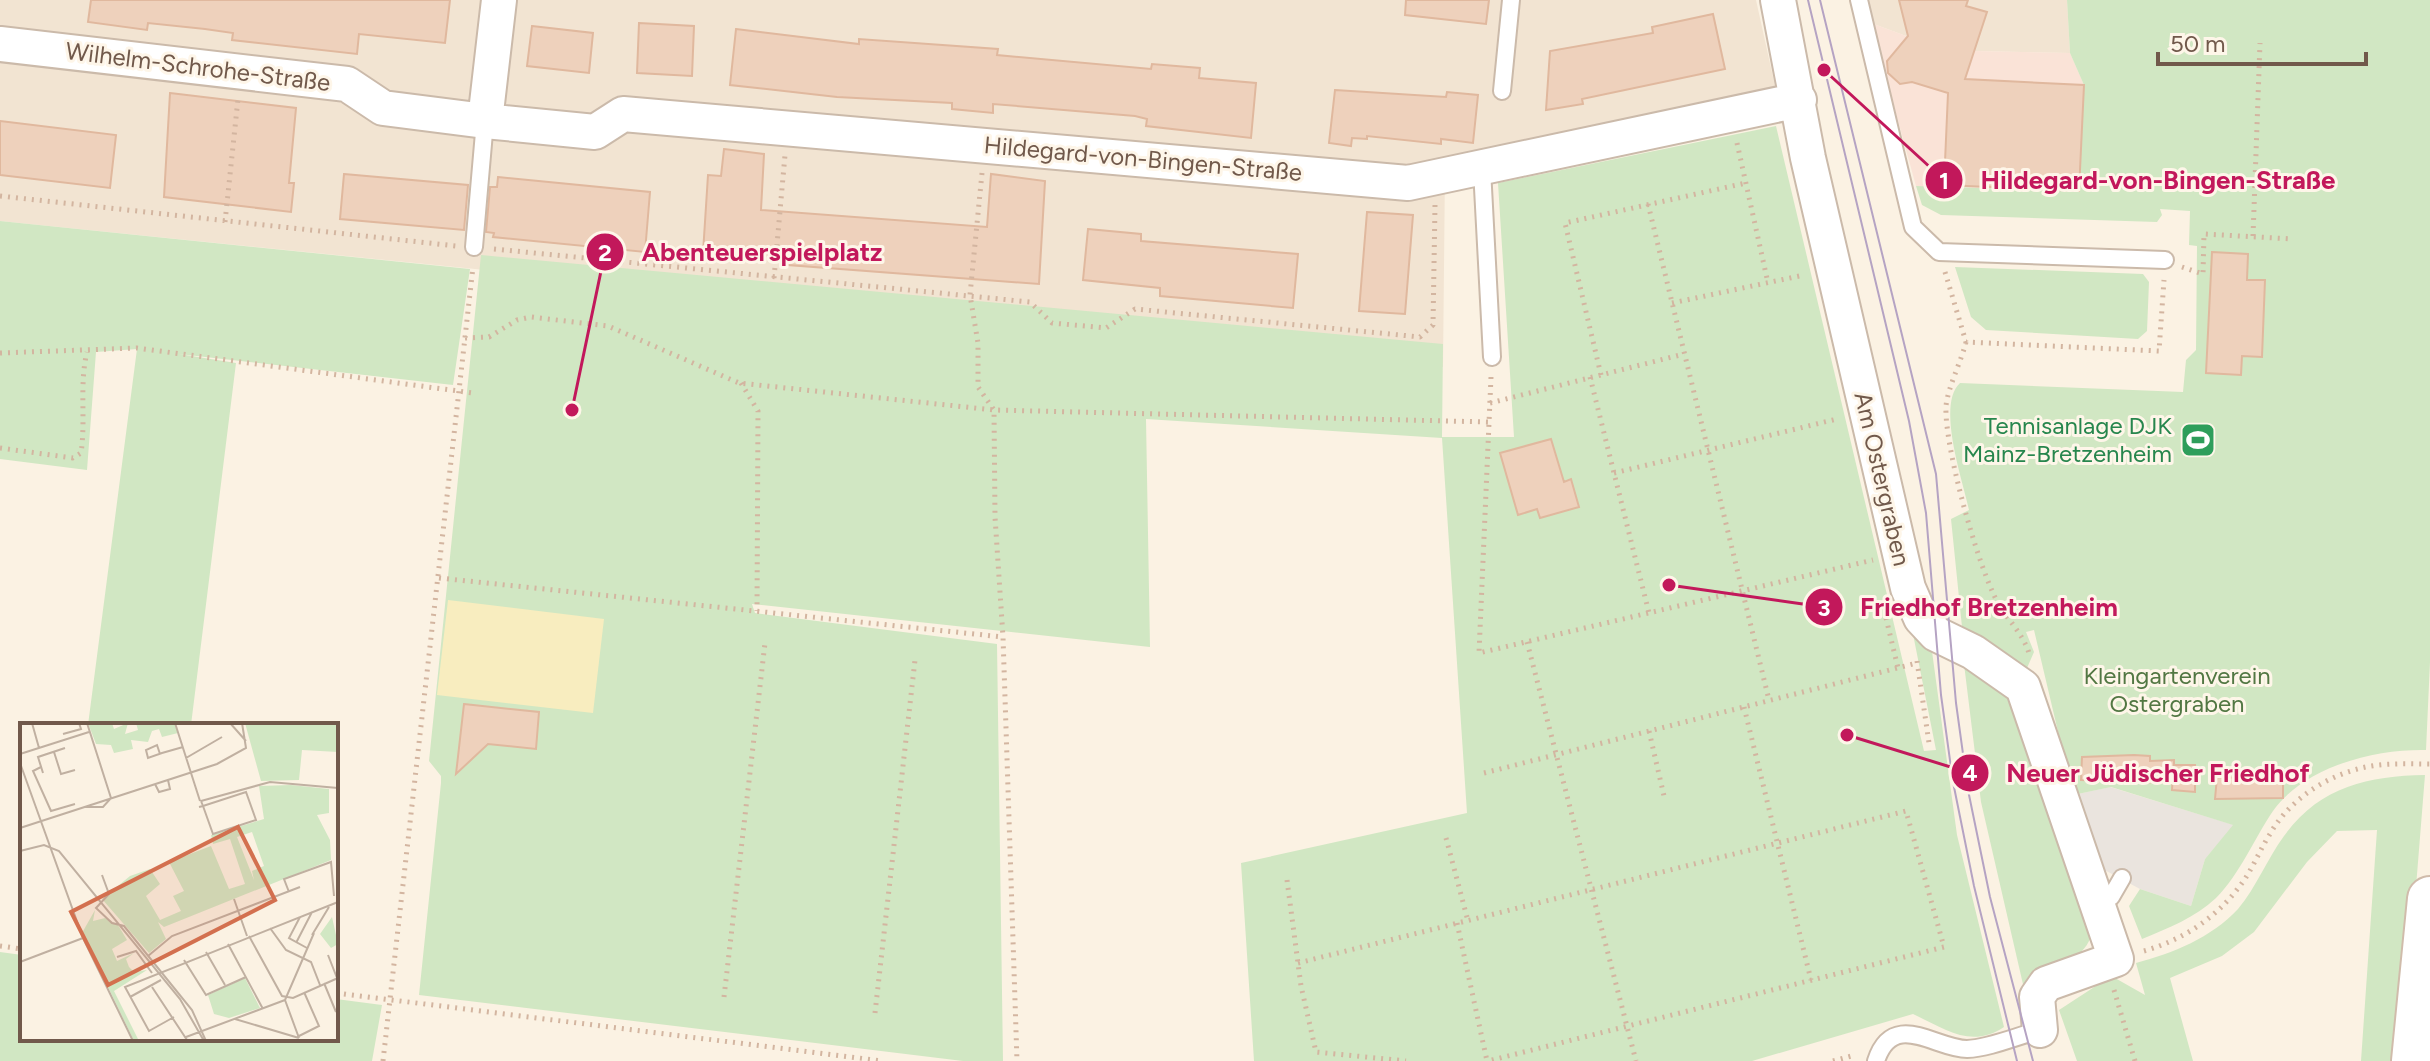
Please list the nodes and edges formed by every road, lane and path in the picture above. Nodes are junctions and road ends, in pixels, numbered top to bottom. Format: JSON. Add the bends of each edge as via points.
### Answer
{"nodes":[{"id":1,"x":499,"y":0,"type":"edge"},
{"id":2,"x":1511,"y":0,"type":"edge"},
{"id":3,"x":1778,"y":0,"type":"edge"},
{"id":4,"x":1859,"y":0,"type":"edge"},
{"id":5,"x":2260,"y":43,"type":"dead end"},
{"id":6,"x":0,"y":44,"type":"edge"},
{"id":7,"x":241,"y":72,"type":"junction"},
{"id":8,"x":1502,"y":91,"type":"dead end"},
{"id":9,"x":1799,"y":100,"type":"junction"},
{"id":10,"x":1731,"y":115,"type":"junction"},
{"id":11,"x":485,"y":121,"type":"junction"},
{"id":12,"x":787,"y":130,"type":"junction"},
{"id":13,"x":985,"y":144,"type":"junction"},
{"id":14,"x":1482,"y":169,"type":"junction"},
{"id":15,"x":1435,"y":179,"type":"junction"},
{"id":16,"x":1746,"y":183,"type":"junction"},
{"id":17,"x":0,"y":196,"type":"edge"},
{"id":18,"x":1648,"y":204,"type":"junction"},
{"id":19,"x":225,"y":222,"type":"junction"},
{"id":20,"x":2253,"y":236,"type":"junction"},
{"id":21,"x":2293,"y":239,"type":"dead end"},
{"id":22,"x":474,"y":247,"type":"junction"},
{"id":23,"x":1939,"y":252,"type":"junction"},
{"id":24,"x":2165,"y":260,"type":"junction"},
{"id":25,"x":1808,"y":274,"type":"dead end"},
{"id":26,"x":774,"y":278,"type":"junction"},
{"id":27,"x":1768,"y":283,"type":"junction"},
{"id":28,"x":970,"y":295,"type":"junction"},
{"id":29,"x":1672,"y":303,"type":"junction"},
{"id":30,"x":465,"y":338,"type":"junction"},
{"id":31,"x":1966,"y":342,"type":"junction"},
{"id":32,"x":87,"y":352,"type":"junction"},
{"id":33,"x":0,"y":353,"type":"edge"},
{"id":34,"x":1684,"y":354,"type":"junction"},
{"id":35,"x":1492,"y":357,"type":"joint"},
{"id":36,"x":1601,"y":375,"type":"junction"},
{"id":37,"x":1590,"y":377,"type":"junction"},
{"id":38,"x":741,"y":383,"type":"junction"},
{"id":39,"x":459,"y":391,"type":"junction"},
{"id":40,"x":473,"y":393,"type":"dead end"},
{"id":41,"x":1490,"y":403,"type":"junction"},
{"id":42,"x":994,"y":410,"type":"junction"},
{"id":43,"x":1837,"y":419,"type":"dead end"},
{"id":44,"x":1489,"y":422,"type":"junction"},
{"id":45,"x":0,"y":448,"type":"edge"},
{"id":46,"x":1708,"y":451,"type":"junction"},
{"id":47,"x":1614,"y":473,"type":"junction"},
{"id":48,"x":1881,"y":558,"type":"dead end"},
{"id":49,"x":439,"y":578,"type":"junction"},
{"id":50,"x":1742,"y":591,"type":"junction"},
{"id":51,"x":757,"y":611,"type":"junction"},
{"id":52,"x":1649,"y":613,"type":"junction"},
{"id":53,"x":1003,"y":637,"type":"junction"},
{"id":54,"x":1527,"y":642,"type":"junction"},
{"id":55,"x":765,"y":643,"type":"dead end"},
{"id":56,"x":1914,"y":650,"type":"dead end"},
{"id":57,"x":2030,"y":657,"type":"dead end"},
{"id":58,"x":915,"y":660,"type":"dead end"},
{"id":59,"x":1917,"y":663,"type":"junction"},
{"id":60,"x":1769,"y":700,"type":"junction"},
{"id":61,"x":1744,"y":707,"type":"junction"},
{"id":62,"x":1649,"y":731,"type":"junction"},
{"id":63,"x":1929,"y":743,"type":"dead end"},
{"id":64,"x":1556,"y":754,"type":"junction"},
{"id":65,"x":2430,"y":764,"type":"edge"},
{"id":66,"x":1484,"y":773,"type":"dead end"},
{"id":67,"x":1664,"y":796,"type":"dead end"},
{"id":68,"x":1446,"y":838,"type":"dead end"},
{"id":69,"x":1776,"y":844,"type":"junction"},
{"id":70,"x":2122,"y":878,"type":"dead end"},
{"id":71,"x":1287,"y":880,"type":"dead end"},
{"id":72,"x":1591,"y":890,"type":"junction"},
{"id":73,"x":2430,"y":899,"type":"edge"},
{"id":74,"x":2097,"y":901,"type":"junction"},
{"id":75,"x":1468,"y":921,"type":"junction"},
{"id":76,"x":1457,"y":923,"type":"junction"},
{"id":77,"x":0,"y":946,"type":"edge"},
{"id":78,"x":20,"y":949,"type":"edge"},
{"id":79,"x":2111,"y":961,"type":"junction"},
{"id":80,"x":1298,"y":963,"type":"junction"},
{"id":81,"x":1811,"y":980,"type":"junction"},
{"id":82,"x":338,"y":993,"type":"edge"},
{"id":83,"x":724,"y":997,"type":"dead end"},
{"id":84,"x":390,"y":1001,"type":"junction"},
{"id":85,"x":875,"y":1013,"type":"dead end"},
{"id":86,"x":1627,"y":1026,"type":"junction"},
{"id":87,"x":2040,"y":1030,"type":"joint"},
{"id":88,"x":383,"y":1061,"type":"edge"},
{"id":89,"x":883,"y":1061,"type":"edge"},
{"id":90,"x":1017,"y":1061,"type":"edge"},
{"id":91,"x":1406,"y":1061,"type":"edge"},
{"id":92,"x":1487,"y":1061,"type":"edge"},
{"id":93,"x":1636,"y":1061,"type":"edge"},
{"id":94,"x":1876,"y":1061,"type":"edge"},
{"id":95,"x":2135,"y":1061,"type":"edge"},
{"id":96,"x":2414,"y":1061,"type":"edge"}],
"edges":[{"from":1,"to":11,"type":"street"},
{"from":2,"to":8,"type":"lane"},
{"from":3,"to":9,"type":"street","name":"Am Ostergraben"},
{"from":4,"to":23,"type":"lane","via":[[1913,227]]},
{"from":5,"to":20,"type":"path"},
{"from":6,"to":7,"type":"street","name":"Wilhelm-Schrohe-Straße"},
{"from":7,"to":11,"type":"street","name":"Wilhelm-Schrohe-Straße","via":[[347,84],[383,108]]},
{"from":7,"to":19,"type":"path"},
{"from":9,"to":10,"type":"street","name":"Hildegard-von-Bingen-Straße"},
{"from":9,"to":74,"type":"street","name":"Am Ostergraben","via":[[1908,588],[1921,618],[1936,634],[1995,665],[2023,687]]},
{"from":10,"to":14,"type":"street","name":"Hildegard-von-Bingen-Straße"},
{"from":10,"to":16,"type":"path"},
{"from":11,"to":12,"type":"street","name":"Hildegard-von-Bingen-Straße","via":[[595,132],[623,114]]},
{"from":11,"to":22,"type":"lane"},
{"from":12,"to":13,"type":"street","name":"Hildegard-von-Bingen-Straße"},
{"from":12,"to":26,"type":"path"},
{"from":13,"to":15,"type":"street","name":"Hildegard-von-Bingen-Straße","via":[[1408,183]]},
{"from":13,"to":28,"type":"path"},
{"from":14,"to":15,"type":"street","name":"Hildegard-von-Bingen-Straße"},
{"from":14,"to":35,"type":"lane"},
{"from":15,"to":28,"type":"path","via":[[1433,325],[1420,337],[1135,309],[1106,328],[1052,323],[1030,302]]},
{"from":16,"to":18,"type":"path"},
{"from":16,"to":27,"type":"path"},
{"from":17,"to":19,"type":"path"},
{"from":18,"to":29,"type":"path"},
{"from":18,"to":36,"type":"path","via":[[1565,223]]},
{"from":19,"to":22,"type":"path"},
{"from":20,"to":21,"type":"path"},
{"from":20,"to":24,"type":"path","via":[[2204,234],[2203,274]]},
{"from":22,"to":26,"type":"path"},
{"from":22,"to":30,"type":"path"},
{"from":23,"to":24,"type":"lane"},
{"from":23,"to":31,"type":"path"},
{"from":24,"to":31,"type":"path","via":[[2159,351]]},
{"from":25,"to":27,"type":"path"},
{"from":26,"to":28,"type":"path"},
{"from":27,"to":29,"type":"path"},
{"from":28,"to":42,"type":"path","via":[[978,387]]},
{"from":29,"to":34,"type":"path"},
{"from":30,"to":38,"type":"path","via":[[489,337],[531,317],[608,326]]},
{"from":30,"to":39,"type":"path"},
{"from":31,"to":57,"type":"path","via":[[1949,393],[1947,420],[1966,514],[1994,597]]},
{"from":32,"to":33,"type":"path"},
{"from":32,"to":39,"type":"path","via":[[137,348]]},
{"from":32,"to":45,"type":"path","via":[[81,453],[73,458]]},
{"from":34,"to":36,"type":"path"},
{"from":34,"to":46,"type":"path"},
{"from":35,"to":41,"type":"path"},
{"from":36,"to":37,"type":"path"},
{"from":37,"to":41,"type":"path"},
{"from":37,"to":47,"type":"path"},
{"from":38,"to":42,"type":"path"},
{"from":38,"to":51,"type":"path","via":[[758,411]]},
{"from":39,"to":40,"type":"path"},
{"from":39,"to":49,"type":"path"},
{"from":41,"to":44,"type":"path"},
{"from":42,"to":44,"type":"path"},
{"from":42,"to":53,"type":"path"},
{"from":43,"to":46,"type":"path"},
{"from":44,"to":54,"type":"path","via":[[1479,653]]},
{"from":46,"to":47,"type":"path"},
{"from":46,"to":50,"type":"path"},
{"from":47,"to":52,"type":"path"},
{"from":48,"to":50,"type":"path"},
{"from":49,"to":51,"type":"path"},
{"from":49,"to":84,"type":"path"},
{"from":50,"to":52,"type":"path"},
{"from":50,"to":60,"type":"path"},
{"from":51,"to":53,"type":"path"},
{"from":52,"to":54,"type":"path"},
{"from":53,"to":90,"type":"path"},
{"from":54,"to":64,"type":"path"},
{"from":55,"to":83,"type":"path"},
{"from":56,"to":59,"type":"path"},
{"from":58,"to":85,"type":"path"},
{"from":59,"to":60,"type":"path"},
{"from":59,"to":63,"type":"path"},
{"from":60,"to":61,"type":"path"},
{"from":61,"to":62,"type":"path"},
{"from":61,"to":69,"type":"path"},
{"from":62,"to":64,"type":"path"},
{"from":62,"to":67,"type":"path"},
{"from":64,"to":66,"type":"path"},
{"from":64,"to":72,"type":"path"},
{"from":65,"to":79,"type":"path","via":[[2373,765],[2304,795],[2270,833],[2241,886],[2203,923],[2162,946]]},
{"from":68,"to":75,"type":"path"},
{"from":69,"to":72,"type":"path"},
{"from":69,"to":81,"type":"path"},
{"from":69,"to":81,"type":"path","via":[[1906,811],[1944,947]]},
{"from":70,"to":74,"type":"lane","via":[[2111,897]]},
{"from":71,"to":80,"type":"path"},
{"from":72,"to":75,"type":"path"},
{"from":72,"to":86,"type":"path"},
{"from":73,"to":96,"type":"main road"},
{"from":74,"to":79,"type":"street","name":"Am Ostergraben"},
{"from":75,"to":76,"type":"path"},
{"from":76,"to":80,"type":"path"},
{"from":76,"to":92,"type":"path"},
{"from":77,"to":78,"type":"path"},
{"from":79,"to":87,"type":"street","via":[[2054,979],[2040,990]]},
{"from":79,"to":95,"type":"path"},
{"from":80,"to":91,"type":"path","via":[[1316,1052]]},
{"from":81,"to":86,"type":"path"},
{"from":82,"to":84,"type":"path"},
{"from":84,"to":88,"type":"path"},
{"from":84,"to":89,"type":"path"},
{"from":86,"to":92,"type":"path"},
{"from":86,"to":93,"type":"path"},
{"from":87,"to":94,"type":"lane","via":[[1963,1049],[1915,1033],[1890,1040]]}]}
